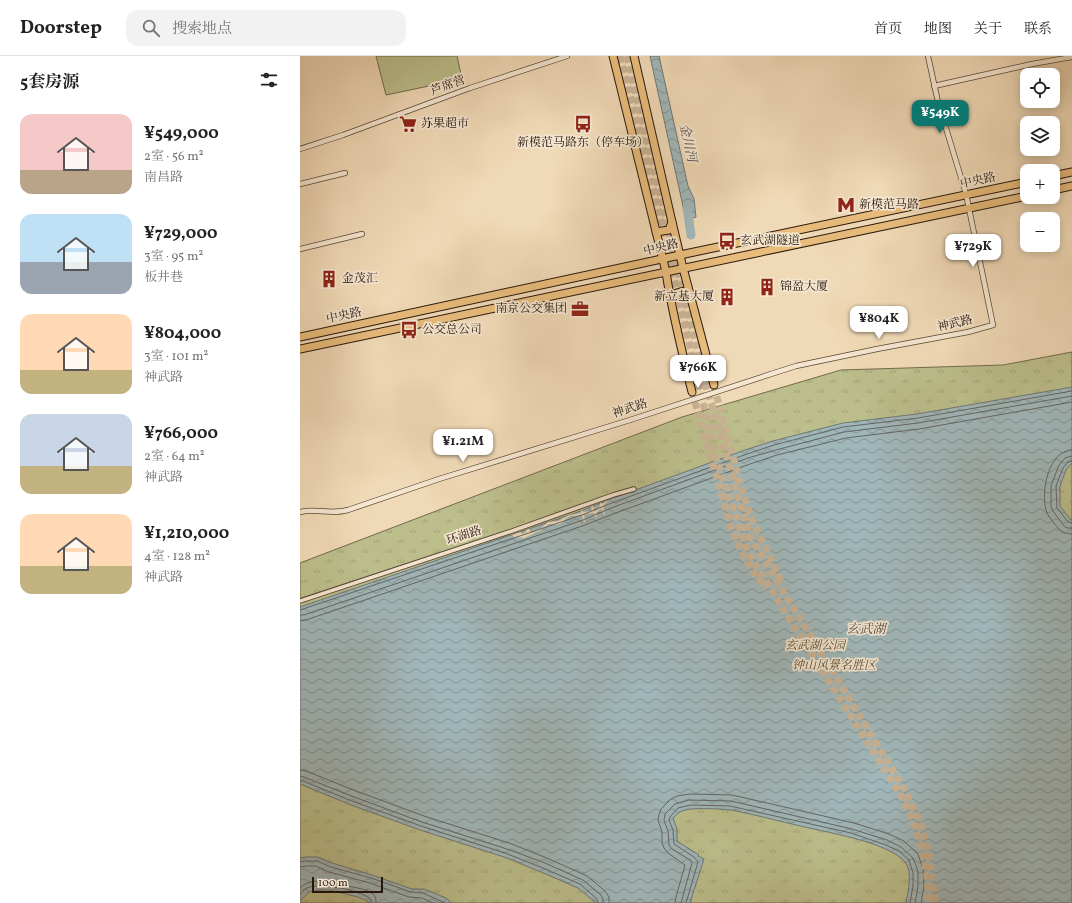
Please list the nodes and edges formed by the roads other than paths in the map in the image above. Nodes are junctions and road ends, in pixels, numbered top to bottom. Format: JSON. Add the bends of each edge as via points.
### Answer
{"nodes":[{"id":1,"x":567,"y":56,"type":"edge"},
{"id":2,"x":613,"y":56,"type":"edge"},
{"id":3,"x":634,"y":56,"type":"edge"},
{"id":4,"x":928,"y":56,"type":"edge"},
{"id":5,"x":1072,"y":57,"type":"edge"},
{"id":6,"x":934,"y":86,"type":"junction"},
{"id":7,"x":300,"y":150,"type":"edge"},
{"id":8,"x":1072,"y":172,"type":"edge"},
{"id":9,"x":346,"y":173,"type":"dead end"},
{"id":10,"x":1060,"y":175,"type":"edge"},
{"id":11,"x":1020,"y":183,"type":"edge"},
{"id":12,"x":300,"y":184,"type":"edge"},
{"id":13,"x":1072,"y":186,"type":"edge"},
{"id":14,"x":1060,"y":189,"type":"edge"},
{"id":15,"x":966,"y":194,"type":"junction"},
{"id":16,"x":1020,"y":197,"type":"edge"},
{"id":17,"x":969,"y":208,"type":"junction"},
{"id":18,"x":672,"y":222,"type":"junction"},
{"id":19,"x":656,"y":232,"type":"junction"},
{"id":20,"x":362,"y":234,"type":"dead end"},
{"id":21,"x":300,"y":249,"type":"edge"},
{"id":22,"x":680,"y":255,"type":"junction"},
{"id":23,"x":663,"y":259,"type":"junction"},
{"id":24,"x":683,"y":268,"type":"junction"},
{"id":25,"x":666,"y":272,"type":"junction"},
{"id":26,"x":689,"y":291,"type":"junction"},
{"id":27,"x":670,"y":296,"type":"junction"},
{"id":28,"x":300,"y":337,"type":"edge"},
{"id":29,"x":300,"y":348,"type":"edge"},
{"id":30,"x":714,"y":385,"type":"tunnel mouth"},
{"id":31,"x":692,"y":392,"type":"tunnel mouth"},
{"id":32,"x":634,"y":490,"type":"dead end"},
{"id":33,"x":300,"y":512,"type":"edge"},
{"id":34,"x":300,"y":601,"type":"edge"}],
"edges":[{"from":1,"to":7,"type":"street","name":"芦席营","via":[[470,88]]},
{"from":2,"to":19,"type":"main road"},
{"from":3,"to":18,"type":"main road"},
{"from":4,"to":6,"type":"street"},
{"from":5,"to":6,"type":"street"},
{"from":6,"to":15,"type":"street"},
{"from":8,"to":10,"type":"main road"},
{"from":9,"to":12,"type":"street"},
{"from":11,"to":15,"type":"main road","name":"中央路"},
{"from":13,"to":14,"type":"main road"},
{"from":15,"to":17,"type":"street"},
{"from":15,"to":22,"type":"main road","name":"中央路"},
{"from":16,"to":17,"type":"main road","name":"中央路"},
{"from":17,"to":24,"type":"main road","name":"中央路"},
{"from":17,"to":33,"type":"street","name":"神武路","bridge":true,"via":[[993,325],[796,366],[348,510],[334,513],[310,510]]},
{"from":18,"to":19,"type":"main road","via":[[669,230]]},
{"from":18,"to":22,"type":"main road"},
{"from":19,"to":23,"type":"main road"},
{"from":20,"to":21,"type":"street"},
{"from":22,"to":23,"type":"main road","name":"中央路"},
{"from":22,"to":24,"type":"main road"},
{"from":23,"to":25,"type":"main road"},
{"from":23,"to":28,"type":"main road","name":"中央路"},
{"from":24,"to":25,"type":"main road","name":"中央路"},
{"from":24,"to":26,"type":"main road"},
{"from":25,"to":27,"type":"main road"},
{"from":25,"to":29,"type":"main road","name":"中央路"},
{"from":26,"to":27,"type":"main road"},
{"from":26,"to":30,"type":"main road"},
{"from":27,"to":31,"type":"main road"},
{"from":32,"to":34,"type":"street","name":"环湖路"}]}
